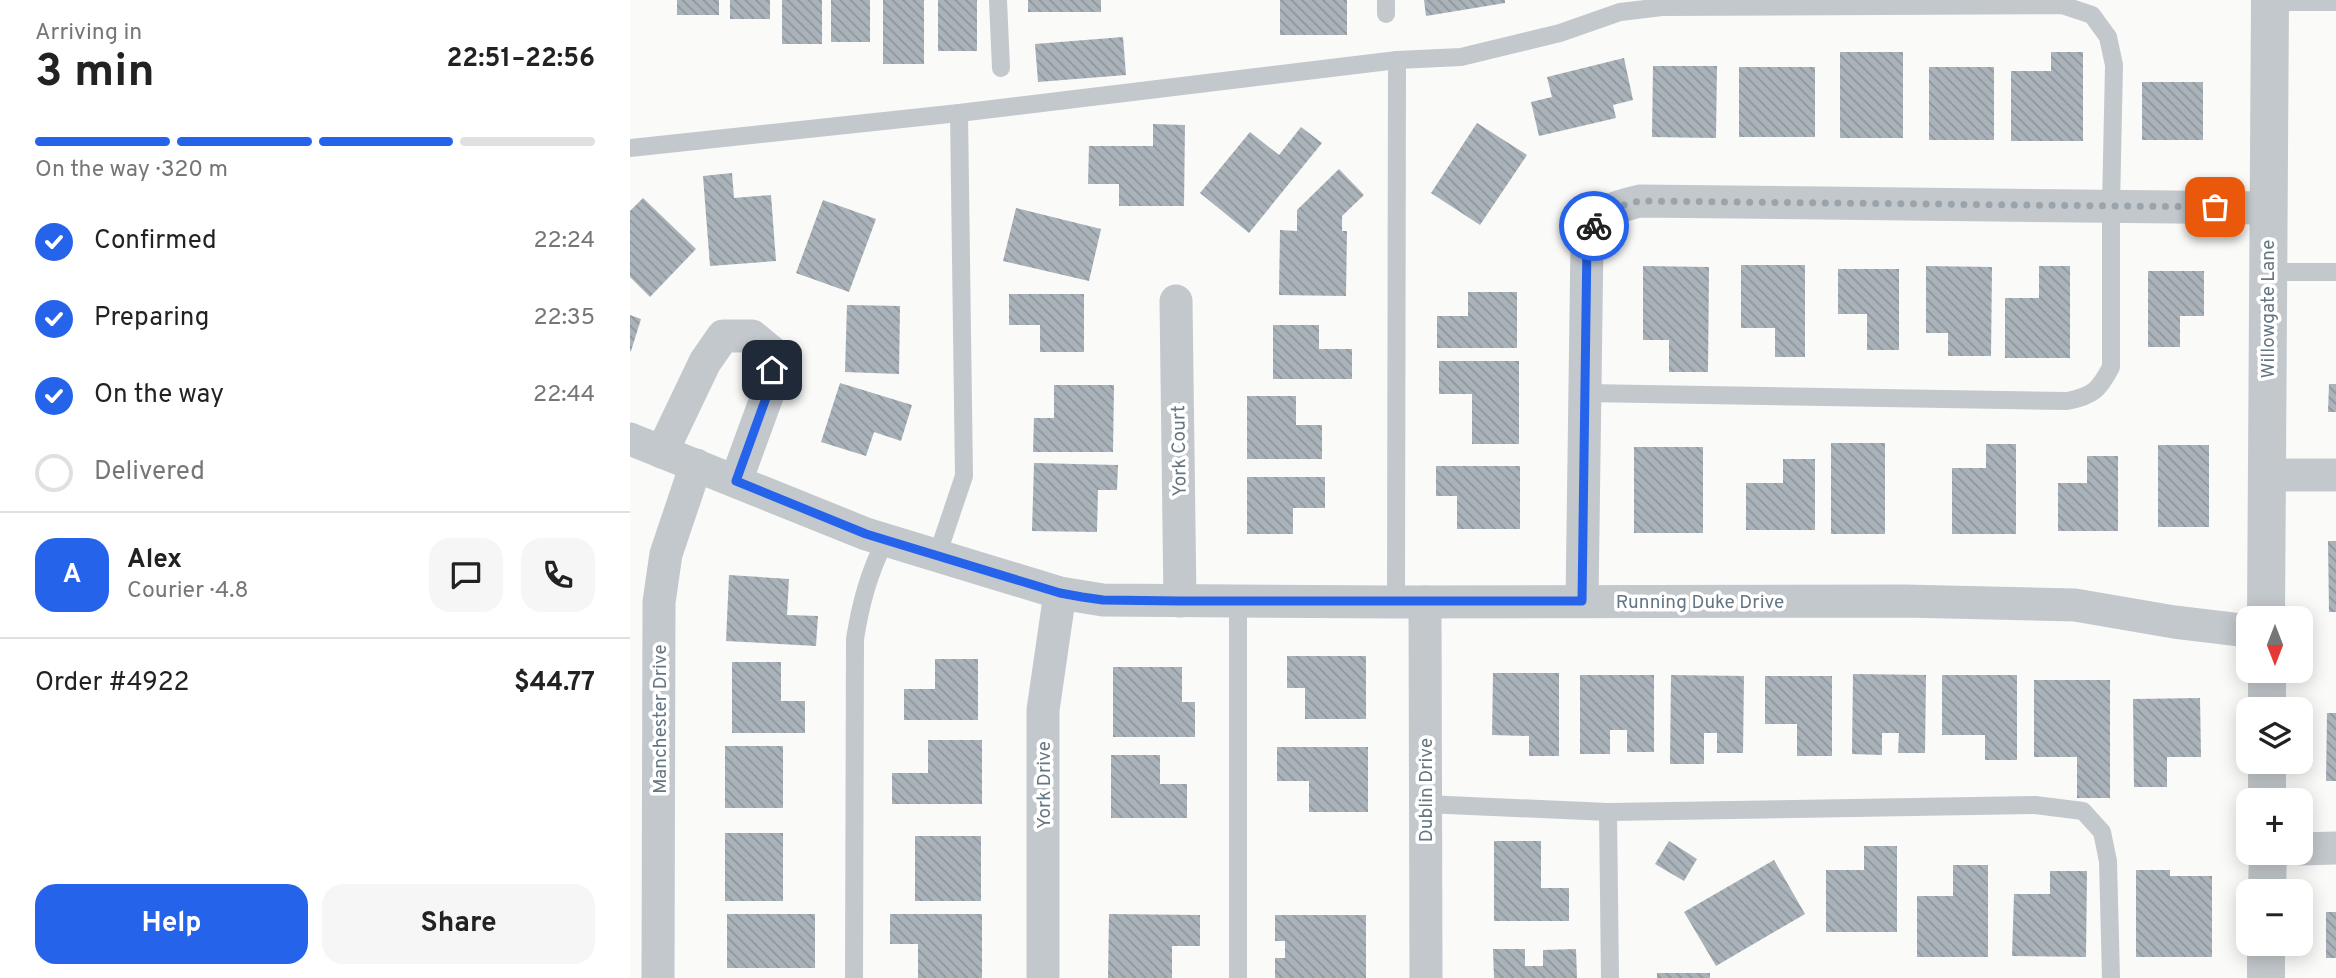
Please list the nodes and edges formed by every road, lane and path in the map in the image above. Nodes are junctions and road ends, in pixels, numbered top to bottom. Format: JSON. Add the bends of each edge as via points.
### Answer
{"nodes":[{"id":1,"x":998,"y":0,"type":"edge"},
{"id":2,"x":2270,"y":1,"type":"edge"},
{"id":3,"x":2336,"y":2,"type":"edge"},
{"id":4,"x":1397,"y":60,"type":"junction"},
{"id":5,"x":1001,"y":68,"type":"dead end"},
{"id":6,"x":959,"y":113,"type":"junction"},
{"id":7,"x":630,"y":148,"type":"edge"},
{"id":8,"x":2110,"y":206,"type":"junction"},
{"id":9,"x":2267,"y":208,"type":"junction"},
{"id":10,"x":2267,"y":272,"type":"junction"},
{"id":11,"x":2336,"y":272,"type":"edge"},
{"id":12,"x":1176,"y":301,"type":"dead end"},
{"id":13,"x":1585,"y":393,"type":"junction"},
{"id":14,"x":630,"y":439,"type":"edge"},
{"id":15,"x":662,"y":452,"type":"junction"},
{"id":16,"x":696,"y":465,"type":"junction"},
{"id":17,"x":2266,"y":475,"type":"junction"},
{"id":18,"x":2336,"y":475,"type":"edge"},
{"id":19,"x":736,"y":481,"type":"junction"},
{"id":20,"x":885,"y":540,"type":"junction"},
{"id":21,"x":937,"y":556,"type":"junction"},
{"id":22,"x":1060,"y":593,"type":"junction"},
{"id":23,"x":1180,"y":601,"type":"junction"},
{"id":24,"x":1238,"y":601,"type":"junction"},
{"id":25,"x":1582,"y":601,"type":"junction"},
{"id":26,"x":1410,"y":602,"type":"junction"},
{"id":27,"x":2266,"y":606,"type":"edge"},
{"id":28,"x":2236,"y":629,"type":"edge"},
{"id":29,"x":1425,"y":804,"type":"junction"},
{"id":30,"x":1608,"y":812,"type":"junction"},
{"id":31,"x":2336,"y":848,"type":"edge"},
{"id":32,"x":2313,"y":849,"type":"edge"},
{"id":33,"x":2266,"y":956,"type":"edge"},
{"id":34,"x":658,"y":978,"type":"edge"},
{"id":35,"x":854,"y":978,"type":"edge"},
{"id":36,"x":1042,"y":978,"type":"edge"},
{"id":37,"x":1238,"y":978,"type":"edge"},
{"id":38,"x":1426,"y":978,"type":"edge"},
{"id":39,"x":1610,"y":978,"type":"edge"},
{"id":40,"x":2111,"y":978,"type":"edge"},
{"id":41,"x":2266,"y":978,"type":"edge"}],
"edges":[{"from":1,"to":5,"type":"lane"},
{"from":2,"to":3,"type":"lane"},
{"from":2,"to":9,"type":"street","name":"Willowgate Lane"},
{"from":4,"to":6,"type":"lane"},
{"from":4,"to":8,"type":"lane","via":[[1461,57],[1560,33],[1620,12],[1662,7],[2062,5],[2092,15],[2108,37],[2114,65]]},
{"from":4,"to":26,"type":"lane"},
{"from":6,"to":7,"type":"lane"},
{"from":6,"to":21,"type":"lane","via":[[964,476]]},
{"from":8,"to":9,"type":"street"},
{"from":8,"to":13,"type":"street","via":[[1640,201],[1615,207],[1597,221],[1587,242]]},
{"from":8,"to":13,"type":"lane","via":[[2110,367],[2102,384],[2088,397],[2067,401]]},
{"from":9,"to":10,"type":"street","name":"Willowgate Lane"},
{"from":10,"to":11,"type":"lane"},
{"from":10,"to":17,"type":"street","name":"Willowgate Lane"},
{"from":12,"to":23,"type":"street","name":"York Court"},
{"from":13,"to":25,"type":"street"},
{"from":14,"to":15,"type":"street","name":"Running Duke Drive"},
{"from":15,"to":16,"type":"street","name":"Running Duke Drive"},
{"from":15,"to":19,"type":"street","via":[[705,362],[723,336],[752,336],[774,354],[770,387]]},
{"from":16,"to":19,"type":"street","name":"Running Duke Drive"},
{"from":16,"to":34,"type":"street","name":"Manchester Drive","via":[[666,554],[659,602]]},
{"from":17,"to":18,"type":"street"},
{"from":17,"to":27,"type":"street","name":"Willowgate Lane"},
{"from":19,"to":20,"type":"street","name":"Running Duke Drive"},
{"from":20,"to":21,"type":"street","name":"Running Duke Drive"},
{"from":20,"to":35,"type":"lane","via":[[860,604],[855,639]]},
{"from":21,"to":22,"type":"street","name":"Running Duke Drive"},
{"from":22,"to":23,"type":"street","name":"Running Duke Drive","via":[[1103,600]]},
{"from":22,"to":36,"type":"street","name":"York Drive","via":[[1044,710]]},
{"from":23,"to":24,"type":"street","name":"Running Duke Drive"},
{"from":24,"to":26,"type":"street","name":"Running Duke Drive"},
{"from":24,"to":37,"type":"lane"},
{"from":25,"to":26,"type":"street","name":"Running Duke Drive"},
{"from":25,"to":28,"type":"street","name":"Running Duke Drive","via":[[2075,605]]},
{"from":26,"to":29,"type":"street","name":"Dublin Drive"},
{"from":29,"to":30,"type":"lane"},
{"from":29,"to":38,"type":"street","name":"Dublin Drive"},
{"from":30,"to":39,"type":"lane"},
{"from":30,"to":40,"type":"lane","via":[[2035,804],[2083,811],[2102,832],[2108,861]]},
{"from":31,"to":32,"type":"street"},
{"from":33,"to":41,"type":"street"}]}
